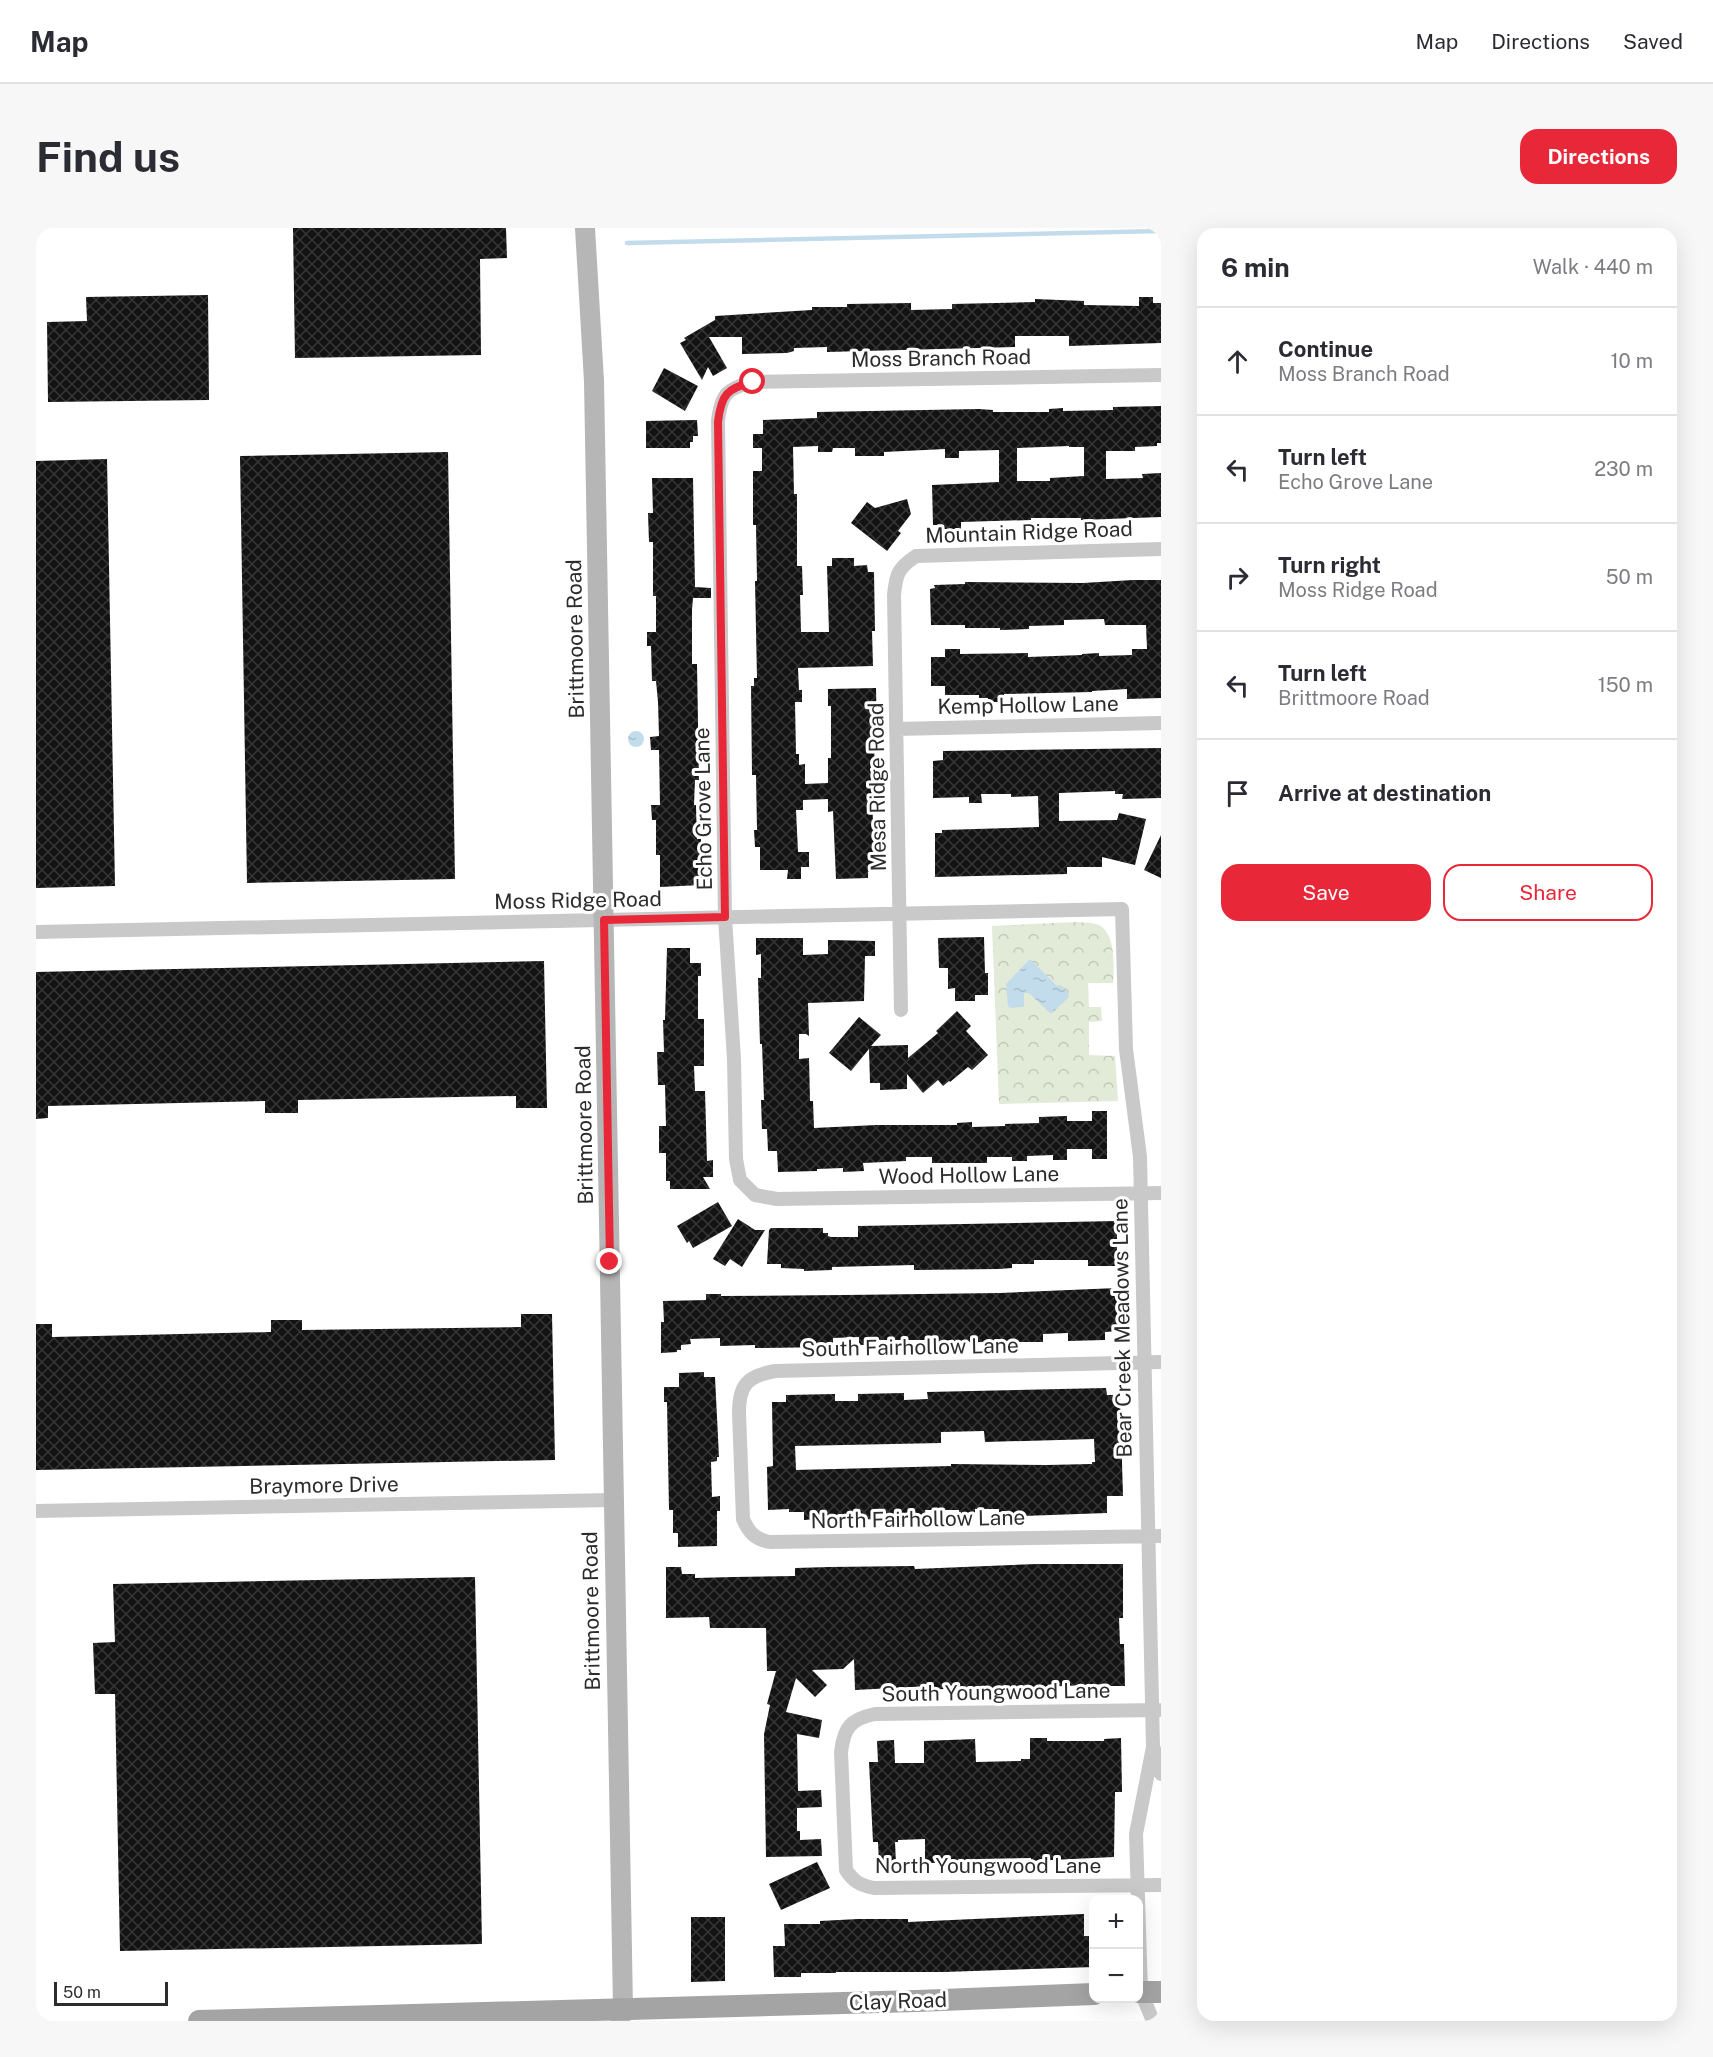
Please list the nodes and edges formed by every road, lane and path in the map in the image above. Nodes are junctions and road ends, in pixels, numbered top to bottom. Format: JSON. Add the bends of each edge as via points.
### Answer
{"nodes":[{"id":1,"x":585,"y":228,"type":"edge"},
{"id":2,"x":1161,"y":375,"type":"edge"},
{"id":3,"x":724,"y":394,"type":"joint"},
{"id":4,"x":1161,"y":549,"type":"edge"},
{"id":5,"x":902,"y":565,"type":"joint"},
{"id":6,"x":1161,"y":723,"type":"edge"},
{"id":7,"x":896,"y":729,"type":"junction"},
{"id":8,"x":1122,"y":909,"type":"joint"},
{"id":9,"x":900,"y":914,"type":"junction"},
{"id":10,"x":725,"y":917,"type":"junction"},
{"id":11,"x":604,"y":920,"type":"junction"},
{"id":12,"x":36,"y":932,"type":"edge"},
{"id":13,"x":902,"y":1010,"type":"dead end"},
{"id":14,"x":1140,"y":1193,"type":"junction"},
{"id":15,"x":1161,"y":1193,"type":"edge"},
{"id":16,"x":777,"y":1199,"type":"joint"},
{"id":17,"x":1144,"y":1362,"type":"junction"},
{"id":18,"x":1161,"y":1362,"type":"edge"},
{"id":19,"x":740,"y":1464,"type":"joint"},
{"id":20,"x":613,"y":1500,"type":"junction"},
{"id":21,"x":36,"y":1511,"type":"edge"},
{"id":22,"x":1155,"y":1536,"type":"edge"},
{"id":23,"x":1157,"y":1710,"type":"edge"},
{"id":24,"x":1153,"y":1748,"type":"junction"},
{"id":25,"x":1161,"y":1774,"type":"edge"},
{"id":26,"x":844,"y":1809,"type":"joint"},
{"id":27,"x":1161,"y":1885,"type":"edge"},
{"id":28,"x":1138,"y":1886,"type":"junction"},
{"id":29,"x":1147,"y":1992,"type":"edge"},
{"id":30,"x":1089,"y":1994,"type":"edge"},
{"id":31,"x":917,"y":2011,"type":"edge"},
{"id":32,"x":622,"y":2015,"type":"edge"},
{"id":33,"x":311,"y":2019,"type":"edge"},
{"id":34,"x":199,"y":2021,"type":"edge"},
{"id":35,"x":1153,"y":2021,"type":"edge"}],
"edges":[{"from":1,"to":11,"type":"main road","name":"Brittmoore Road","via":[[594,381]]},
{"from":2,"to":3,"type":"street","name":"Moss Branch Road","via":[[753,382]]},
{"from":3,"to":10,"type":"street","name":"Echo Grove Lane","via":[[718,422]]},
{"from":4,"to":5,"type":"street","name":"Mountain Ridge Road","via":[[916,555]]},
{"from":5,"to":7,"type":"street","name":"Mesa Ridge Road","via":[[894,595]]},
{"from":6,"to":7,"type":"street","name":"Kemp Hollow Lane"},
{"from":7,"to":9,"type":"street","name":"Mesa Ridge Road"},
{"from":8,"to":9,"type":"street","name":"Moss Ridge Road"},
{"from":8,"to":14,"type":"street","name":"Bear Creek Meadows Lane","via":[[1126,1049],[1140,1157]]},
{"from":9,"to":10,"type":"street","name":"Moss Ridge Road"},
{"from":9,"to":13,"type":"street","name":"Mesa Ridge Road"},
{"from":10,"to":11,"type":"street","name":"Moss Ridge Road"},
{"from":10,"to":16,"type":"street","name":"Echo Grove Lane","via":[[736,1159],[740,1180],[755,1195]]},
{"from":11,"to":12,"type":"street","name":"Moss Ridge Road"},
{"from":11,"to":20,"type":"main road","name":"Brittmoore Road"},
{"from":14,"to":15,"type":"street","name":"Wood Hollow Lane"},
{"from":14,"to":16,"type":"street","name":"Wood Hollow Lane"},
{"from":14,"to":17,"type":"street","name":"Bear Creek Meadows Lane"},
{"from":17,"to":18,"type":"street","name":"South Fairhollow Lane"},
{"from":17,"to":19,"type":"street","name":"South Fairhollow Lane","via":[[758,1374],[744,1385],[739,1398]]},
{"from":17,"to":22,"type":"street","name":"Bear Creek Meadows Lane"},
{"from":19,"to":22,"type":"street","name":"North Fairhollow Lane","via":[[743,1519],[747,1531],[758,1540]]},
{"from":20,"to":21,"type":"street","name":"Braymore Drive"},
{"from":20,"to":32,"type":"main road","name":"Brittmoore Road"},
{"from":22,"to":23,"type":"street","name":"Bear Creek Meadows Lane"},
{"from":23,"to":24,"type":"street","name":"Bear Creek Meadows Lane"},
{"from":23,"to":26,"type":"street","name":"South Youngwood Lane","via":[[861,1717],[843,1737]]},
{"from":24,"to":25,"type":"street","name":"Bear Creek Meadows Lane"},
{"from":24,"to":28,"type":"street","name":"Bear Creek Meadows Lane","via":[[1136,1834]]},
{"from":26,"to":28,"type":"street","name":"North Youngwood Lane","via":[[846,1870],[860,1885]]},
{"from":27,"to":28,"type":"street","name":"North Youngwood Lane"},
{"from":28,"to":29,"type":"street","name":"Bear Creek Meadows Lane"},
{"from":29,"to":35,"type":"street","name":"Bear Creek Meadows Lane"},
{"from":30,"to":31,"type":"main road","name":"Clay Road"},
{"from":31,"to":32,"type":"main road","name":"Clay Road"},
{"from":32,"to":33,"type":"main road","name":"Clay Road"},
{"from":33,"to":34,"type":"main road","name":"Clay Road"}]}
